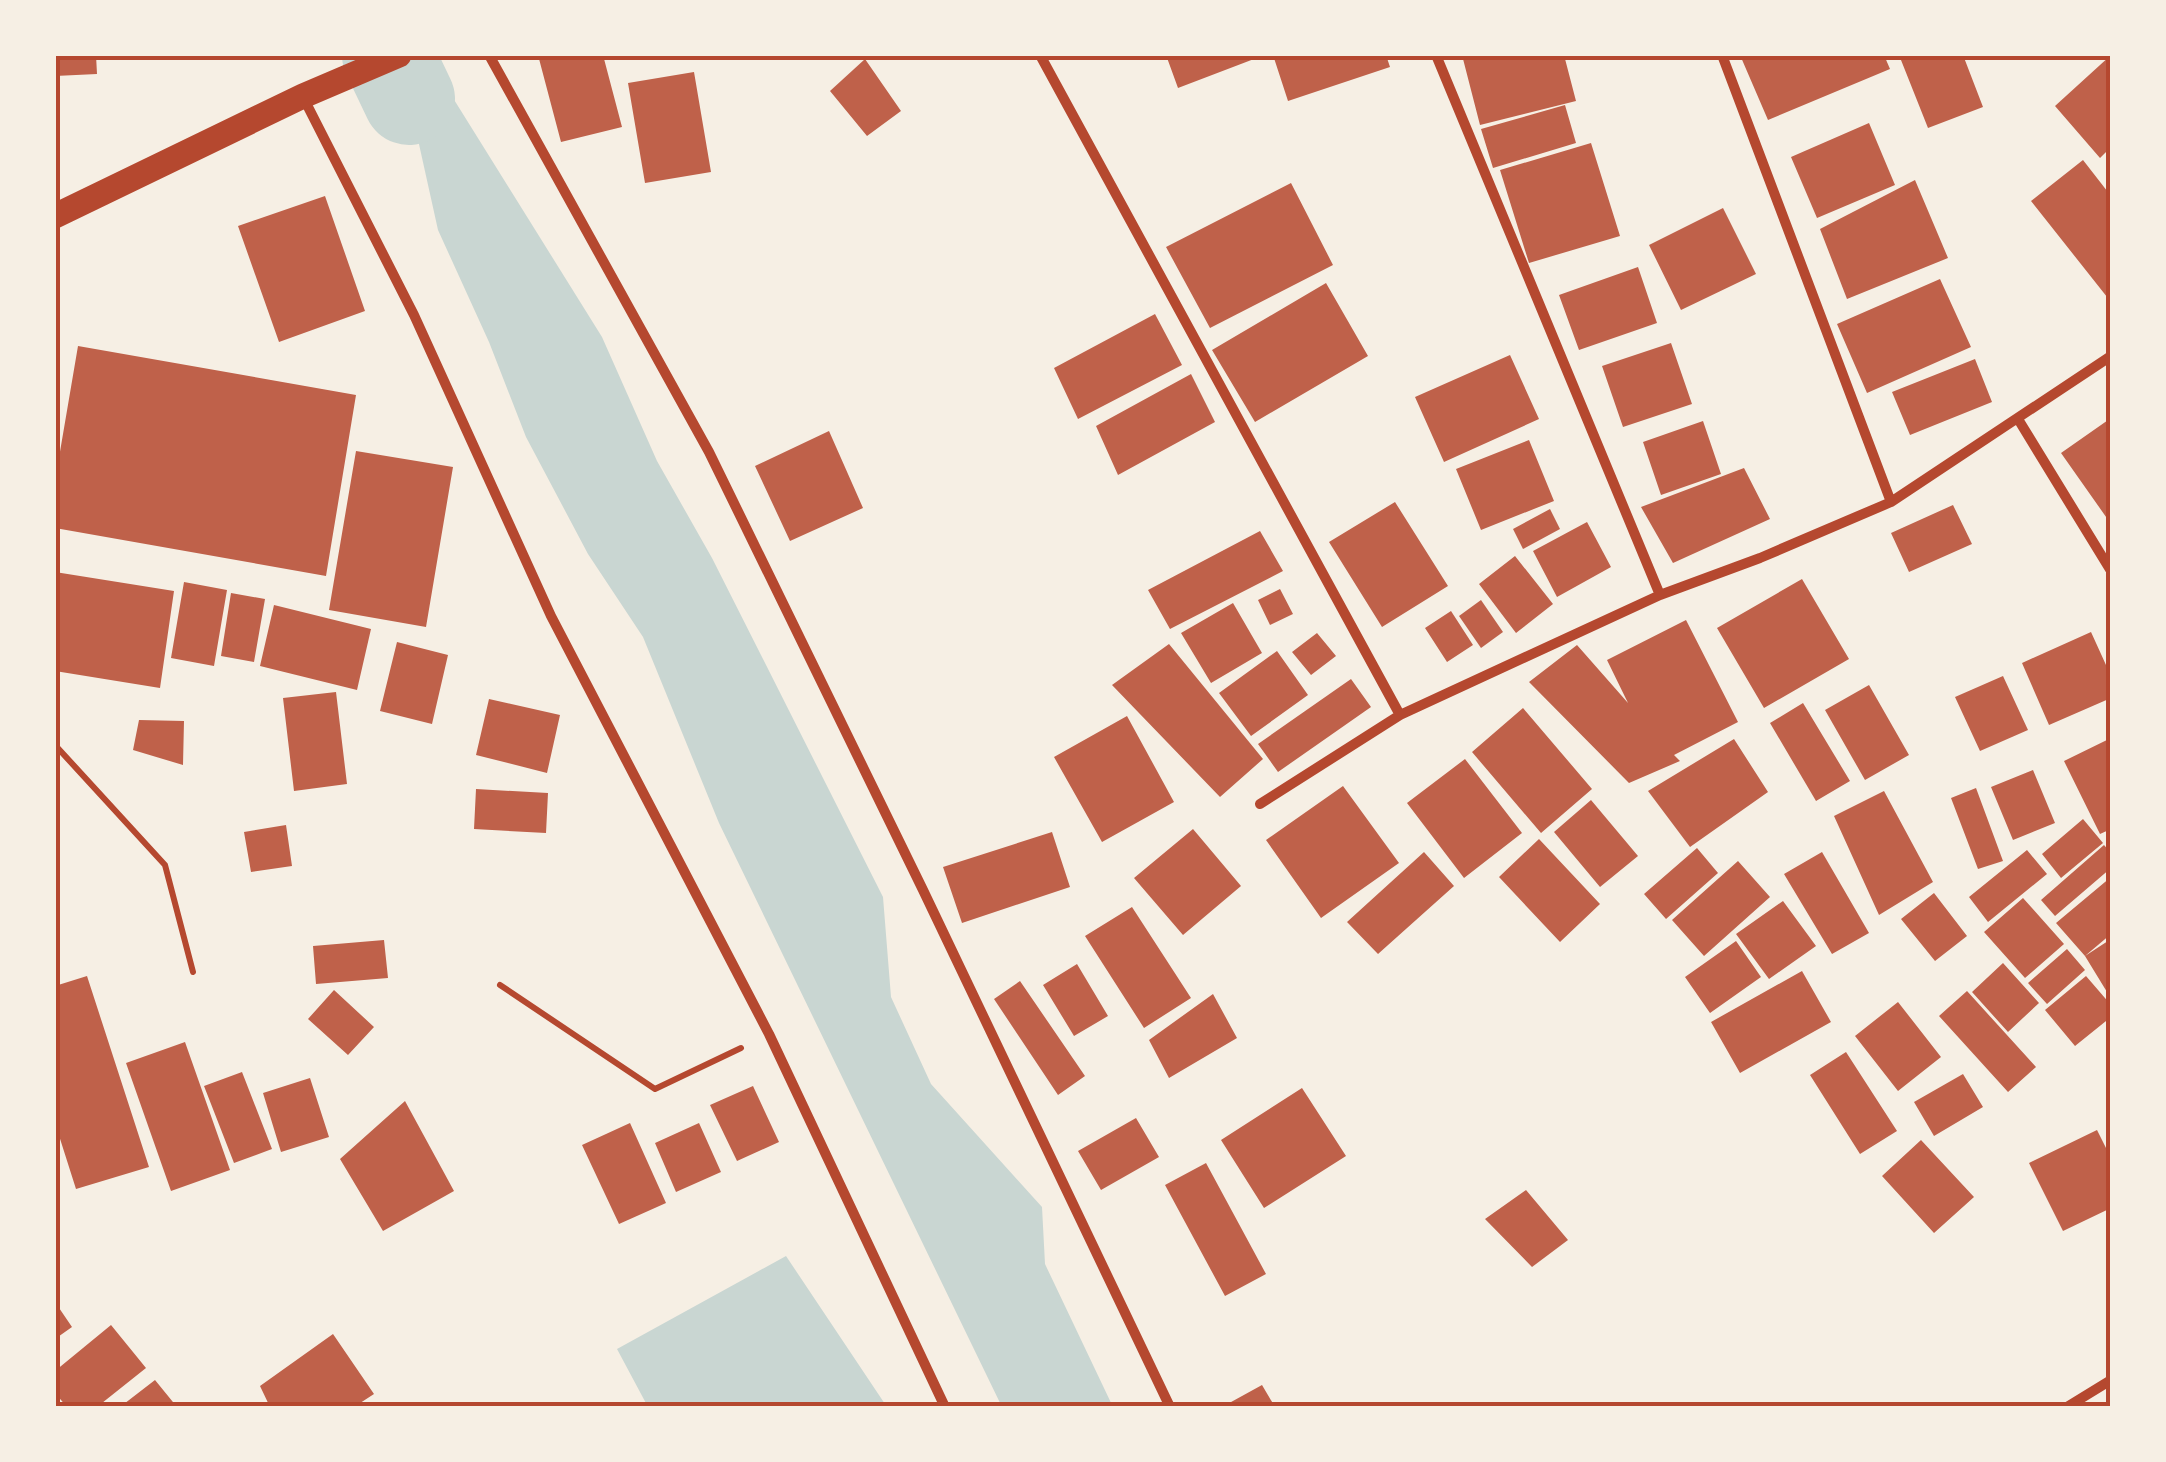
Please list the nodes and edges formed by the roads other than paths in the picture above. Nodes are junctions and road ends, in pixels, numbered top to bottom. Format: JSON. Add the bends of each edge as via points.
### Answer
{"nodes":[{"id":1,"x":399,"y":55,"type":"edge"},
{"id":2,"x":490,"y":55,"type":"edge"},
{"id":3,"x":1040,"y":55,"type":"edge"},
{"id":4,"x":1436,"y":55,"type":"edge"},
{"id":5,"x":1722,"y":55,"type":"edge"},
{"id":6,"x":302,"y":96,"type":"junction"},
{"id":7,"x":55,"y":216,"type":"edge"},
{"id":8,"x":2111,"y":356,"type":"edge"},
{"id":9,"x":2018,"y":419,"type":"junction"},
{"id":10,"x":1890,"y":502,"type":"junction"},
{"id":11,"x":2111,"y":571,"type":"edge"},
{"id":12,"x":1660,"y":595,"type":"junction"},
{"id":13,"x":1400,"y":715,"type":"junction"},
{"id":14,"x":1260,"y":804,"type":"dead end"},
{"id":15,"x":2111,"y":1380,"type":"edge"},
{"id":16,"x":945,"y":1407,"type":"edge"},
{"id":17,"x":1170,"y":1407,"type":"edge"},
{"id":18,"x":2067,"y":1407,"type":"edge"}],
"edges":[{"from":1,"to":6,"type":"main road"},
{"from":2,"to":17,"type":"street","via":[[709,452]]},
{"from":3,"to":13,"type":"street"},
{"from":4,"to":12,"type":"street"},
{"from":5,"to":10,"type":"street"},
{"from":6,"to":7,"type":"main road"},
{"from":6,"to":16,"type":"street","via":[[414,315],[550,616],[769,1034]]},
{"from":8,"to":9,"type":"street"},
{"from":9,"to":10,"type":"street"},
{"from":9,"to":11,"type":"street"},
{"from":10,"to":12,"type":"street"},
{"from":12,"to":13,"type":"street"},
{"from":13,"to":14,"type":"street"},
{"from":15,"to":18,"type":"street"}]}
